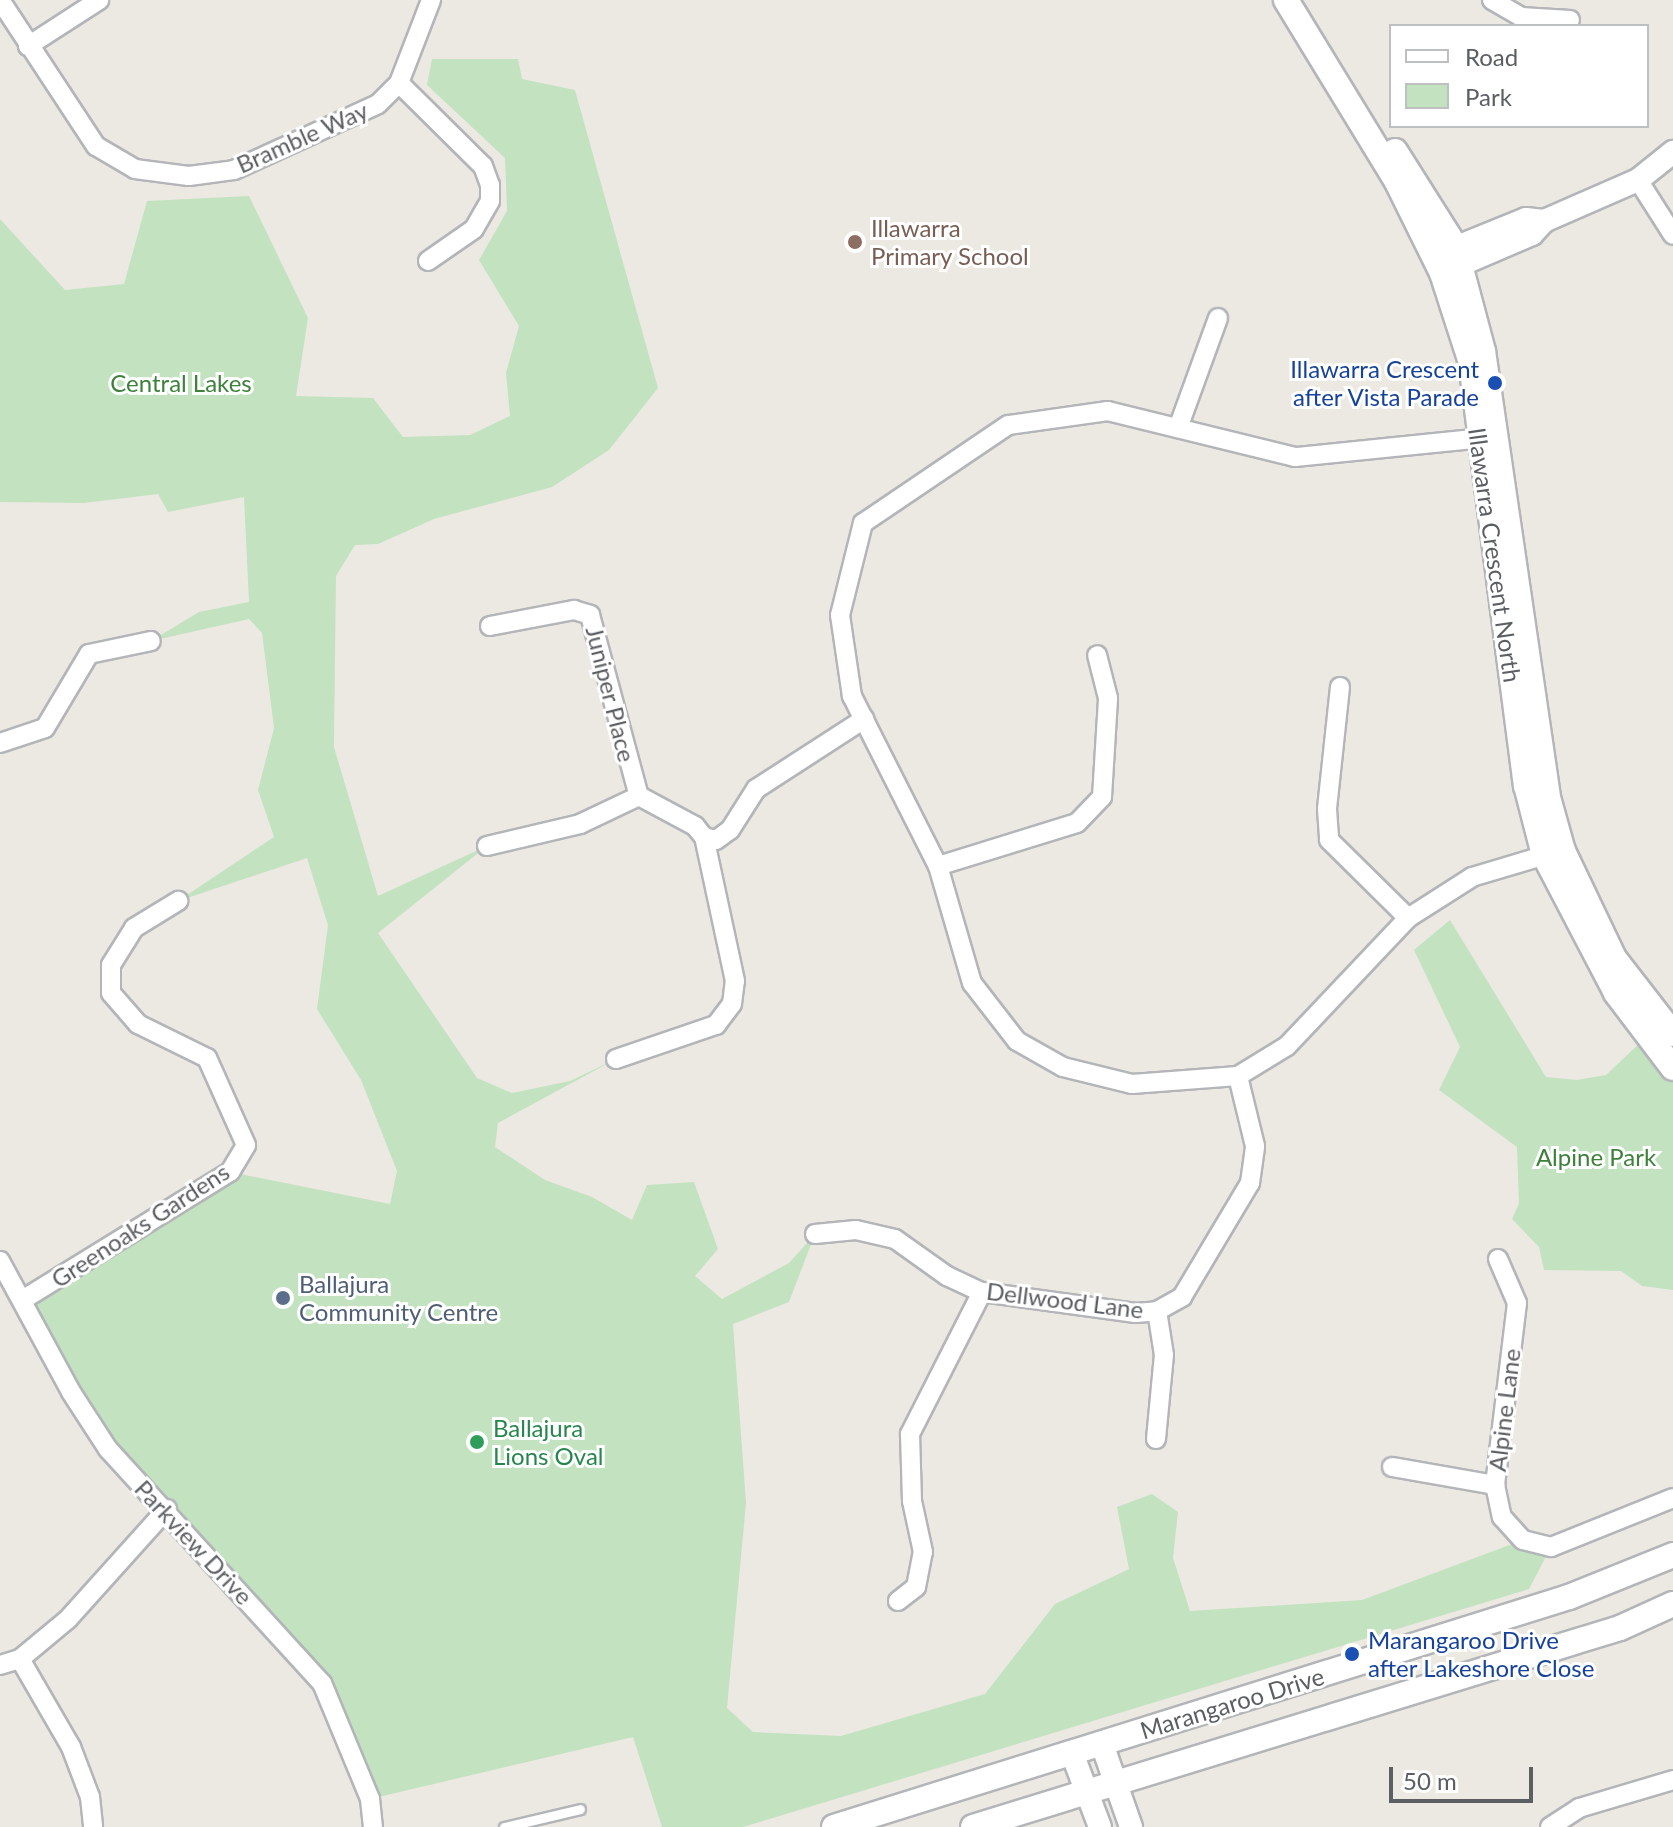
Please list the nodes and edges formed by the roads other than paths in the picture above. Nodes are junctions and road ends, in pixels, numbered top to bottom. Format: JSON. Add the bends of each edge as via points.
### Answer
{"nodes":[{"id":1,"x":0,"y":0,"type":"edge"},
{"id":2,"x":99,"y":0,"type":"edge"},
{"id":3,"x":431,"y":0,"type":"edge"},
{"id":4,"x":1286,"y":0,"type":"edge"},
{"id":5,"x":1300,"y":0,"type":"edge"},
{"id":6,"x":1492,"y":0,"type":"edge"},
{"id":7,"x":1570,"y":20,"type":"dead end"},
{"id":8,"x":28,"y":46,"type":"junction"},
{"id":9,"x":399,"y":83,"type":"junction"},
{"id":10,"x":1673,"y":152,"type":"edge"},
{"id":11,"x":1638,"y":180,"type":"junction"},
{"id":12,"x":1673,"y":235,"type":"edge"},
{"id":13,"x":1448,"y":260,"type":"junction"},
{"id":14,"x":428,"y":261,"type":"dead end"},
{"id":15,"x":1218,"y":318,"type":"dead end"},
{"id":16,"x":1178,"y":428,"type":"junction"},
{"id":17,"x":1487,"y":438,"type":"junction"},
{"id":18,"x":490,"y":626,"type":"dead end"},
{"id":19,"x":151,"y":641,"type":"dead end"},
{"id":20,"x":1097,"y":655,"type":"dead end"},
{"id":21,"x":1340,"y":687,"type":"dead end"},
{"id":22,"x":864,"y":719,"type":"junction"},
{"id":23,"x":0,"y":743,"type":"edge"},
{"id":24,"x":639,"y":796,"type":"junction"},
{"id":25,"x":704,"y":837,"type":"junction"},
{"id":26,"x":487,"y":846,"type":"dead end"},
{"id":27,"x":1553,"y":853,"type":"junction"},
{"id":28,"x":938,"y":866,"type":"junction"},
{"id":29,"x":178,"y":901,"type":"dead end"},
{"id":30,"x":1408,"y":918,"type":"junction"},
{"id":31,"x":1673,"y":1034,"type":"edge"},
{"id":32,"x":616,"y":1059,"type":"dead end"},
{"id":33,"x":1670,"y":1060,"type":"edge"},
{"id":34,"x":1238,"y":1076,"type":"junction"},
{"id":35,"x":815,"y":1234,"type":"dead end"},
{"id":36,"x":1498,"y":1259,"type":"dead end"},
{"id":37,"x":0,"y":1261,"type":"edge"},
{"id":38,"x":982,"y":1292,"type":"junction"},
{"id":39,"x":24,"y":1299,"type":"junction"},
{"id":40,"x":1157,"y":1311,"type":"junction"},
{"id":41,"x":1156,"y":1439,"type":"dead end"},
{"id":42,"x":1392,"y":1467,"type":"dead end"},
{"id":43,"x":1495,"y":1485,"type":"junction"},
{"id":44,"x":1673,"y":1498,"type":"edge"},
{"id":45,"x":167,"y":1509,"type":"junction"},
{"id":46,"x":1673,"y":1555,"type":"edge"},
{"id":47,"x":898,"y":1601,"type":"dead end"},
{"id":48,"x":1673,"y":1604,"type":"edge"},
{"id":49,"x":20,"y":1659,"type":"junction"},
{"id":50,"x":0,"y":1665,"type":"edge"},
{"id":51,"x":1102,"y":1744,"type":"junction"},
{"id":52,"x":1072,"y":1753,"type":"junction"},
{"id":53,"x":1673,"y":1780,"type":"edge"},
{"id":54,"x":1117,"y":1783,"type":"junction"},
{"id":55,"x":1089,"y":1791,"type":"junction"},
{"id":56,"x":580,"y":1809,"type":"dead end"},
{"id":57,"x":93,"y":1827,"type":"edge"},
{"id":58,"x":373,"y":1827,"type":"edge"},
{"id":59,"x":504,"y":1827,"type":"edge"},
{"id":60,"x":834,"y":1827,"type":"edge"},
{"id":61,"x":973,"y":1827,"type":"edge"},
{"id":62,"x":1100,"y":1827,"type":"edge"},
{"id":63,"x":1131,"y":1827,"type":"edge"},
{"id":64,"x":1550,"y":1827,"type":"edge"}],
"edges":[{"from":1,"to":8,"type":"street","name":"Bramble Way"},
{"from":2,"to":8,"type":"street"},
{"from":3,"to":9,"type":"street","name":"Bramble Way"},
{"from":4,"to":13,"type":"main road","name":"Illawarra Crescent North"},
{"from":5,"to":13,"type":"main road","name":"Illawarra Crescent North"},
{"from":6,"to":7,"type":"street","via":[[1521,17]]},
{"from":8,"to":9,"type":"street","name":"Bramble Way","via":[[96,146],[135,169],[180,175],[234,170],[378,104]]},
{"from":9,"to":14,"type":"street","via":[[483,166],[490,185],[490,201],[474,229]]},
{"from":10,"to":11,"type":"street"},
{"from":11,"to":12,"type":"street"},
{"from":11,"to":13,"type":"street","via":[[1544,221],[1526,219]]},
{"from":13,"to":17,"type":"main road","name":"Illawarra Crescent North","via":[[1483,351]]},
{"from":15,"to":16,"type":"street"},
{"from":16,"to":17,"type":"street","via":[[1295,457]]},
{"from":16,"to":22,"type":"street","via":[[1108,411],[1008,425],[863,523],[840,615],[852,696]]},
{"from":17,"to":27,"type":"main road","name":"Illawarra Crescent North","via":[[1549,801]]},
{"from":18,"to":24,"type":"street","name":"Juniper Place","via":[[574,610],[590,615]]},
{"from":19,"to":23,"type":"street","via":[[89,654],[45,728]]},
{"from":20,"to":28,"type":"street","via":[[1108,698],[1102,797],[1077,823]]},
{"from":21,"to":30,"type":"street","via":[[1327,809],[1329,840]]},
{"from":22,"to":25,"type":"street","via":[[756,789],[730,830],[716,840]]},
{"from":22,"to":28,"type":"street"},
{"from":24,"to":25,"type":"street","via":[[695,826]]},
{"from":24,"to":26,"type":"street","via":[[580,824]]},
{"from":25,"to":32,"type":"street","via":[[735,981],[732,1004],[716,1025]]},
{"from":27,"to":30,"type":"street","via":[[1472,877]]},
{"from":27,"to":31,"type":"main road","name":"Illawarra Crescent North","via":[[1614,958]]},
{"from":27,"to":33,"type":"main road","name":"Illawarra Crescent North","via":[[1616,993]]},
{"from":28,"to":34,"type":"street","via":[[972,983],[1017,1041],[1063,1067],[1132,1084]]},
{"from":29,"to":39,"type":"street","name":"Greenoaks Gardens","via":[[126,938],[111,965],[111,993],[138,1024],[207,1058],[246,1145],[230,1172]]},
{"from":30,"to":34,"type":"street","via":[[1287,1046]]},
{"from":34,"to":40,"type":"street","name":"Dellwood Lane","via":[[1255,1146],[1250,1183],[1182,1297]]},
{"from":35,"to":38,"type":"street","name":"Dellwood Lane","via":[[856,1230],[895,1239],[947,1276]]},
{"from":36,"to":43,"type":"street","name":"Alpine Lane","via":[[1517,1303]]},
{"from":37,"to":39,"type":"street","name":"Parkview Drive"},
{"from":38,"to":40,"type":"street","name":"Dellwood Lane","via":[[1136,1313]]},
{"from":38,"to":47,"type":"street","via":[[910,1434],[910,1488],[923,1552],[916,1587]]},
{"from":39,"to":45,"type":"street","name":"Parkview Drive","via":[[71,1392],[108,1449]]},
{"from":40,"to":41,"type":"street","via":[[1164,1355]]},
{"from":42,"to":43,"type":"street"},
{"from":43,"to":44,"type":"street","name":"Alpine Lane","via":[[1502,1517],[1523,1540],[1551,1547]]},
{"from":45,"to":49,"type":"street","via":[[68,1619]]},
{"from":45,"to":58,"type":"street","name":"Parkview Drive","via":[[322,1683],[370,1799]]},
{"from":46,"to":51,"type":"main road","name":"Marangaroo Drive","via":[[1569,1597]]},
{"from":48,"to":54,"type":"main road","name":"Marangaroo Drive","via":[[1620,1628]]},
{"from":49,"to":50,"type":"street"},
{"from":49,"to":57,"type":"street","via":[[71,1747],[90,1797]]},
{"from":51,"to":52,"type":"main road","name":"Marangaroo Drive"},
{"from":51,"to":54,"type":"street"},
{"from":52,"to":55,"type":"street"},
{"from":52,"to":60,"type":"main road","name":"Marangaroo Drive"},
{"from":53,"to":64,"type":"street","via":[[1579,1808]]},
{"from":54,"to":55,"type":"main road","name":"Marangaroo Drive"},
{"from":54,"to":63,"type":"street"},
{"from":55,"to":61,"type":"main road","name":"Marangaroo Drive"},
{"from":55,"to":62,"type":"street"},
{"from":56,"to":59,"type":"lane"}]}
